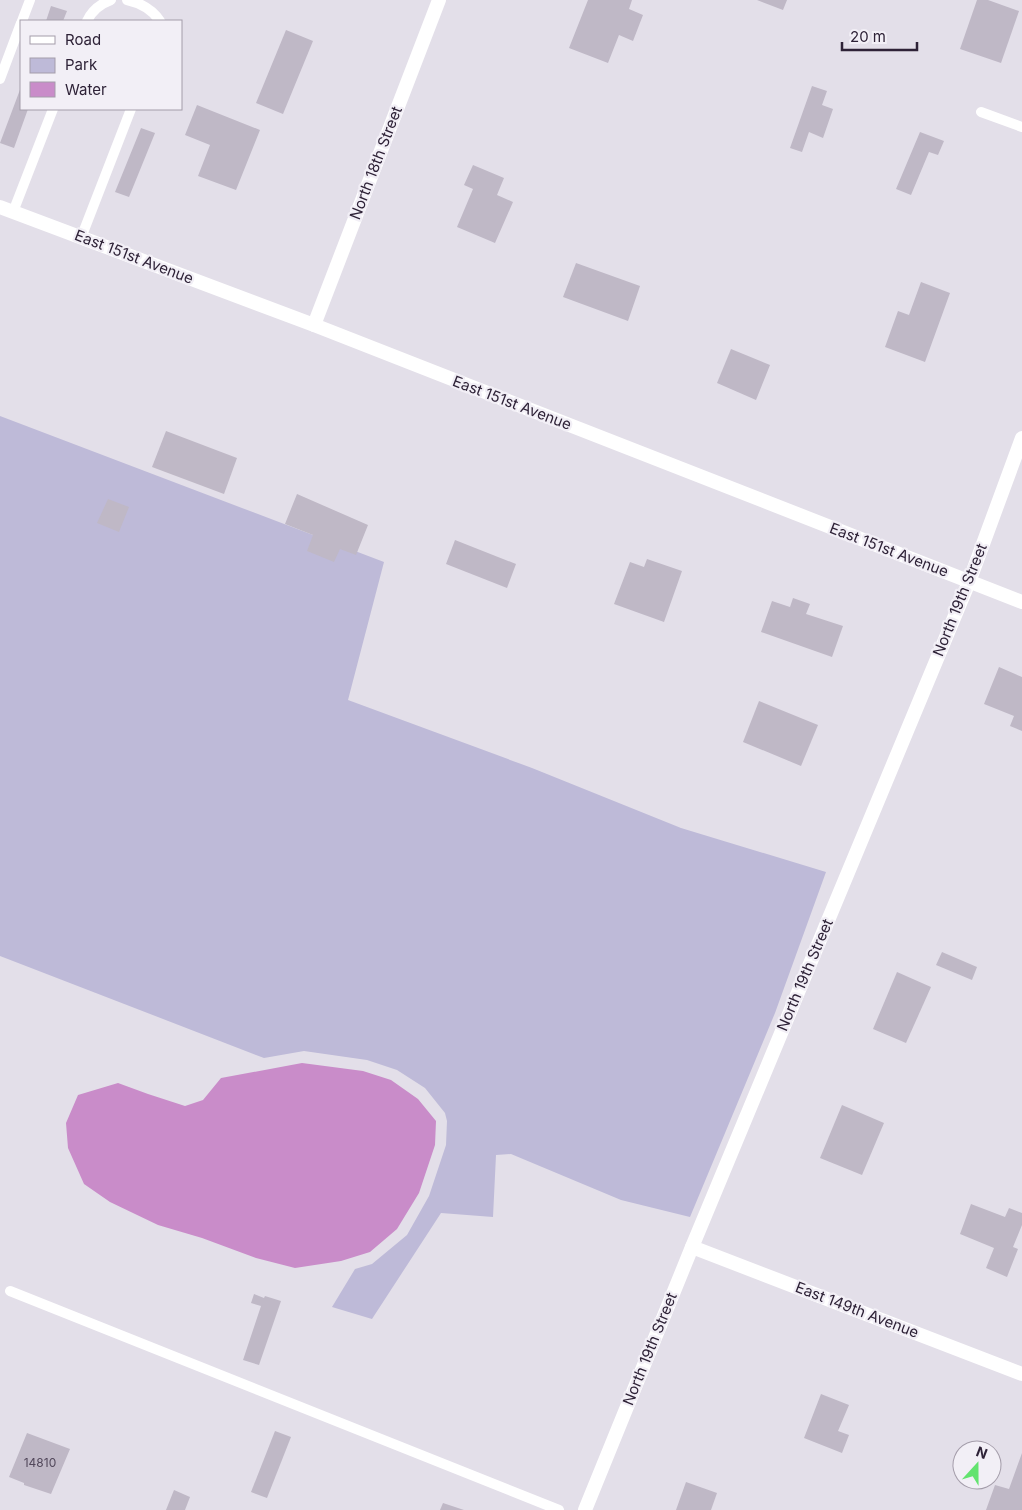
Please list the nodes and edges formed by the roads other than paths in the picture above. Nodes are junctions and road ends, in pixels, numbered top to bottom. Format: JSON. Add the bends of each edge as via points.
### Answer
{"nodes":[{"id":1,"x":30,"y":0,"type":"edge"},
{"id":2,"x":111,"y":0,"type":"edge"},
{"id":3,"x":127,"y":0,"type":"edge"},
{"id":4,"x":439,"y":0,"type":"edge"},
{"id":5,"x":23,"y":20,"type":"edge"},
{"id":6,"x":87,"y":20,"type":"edge"},
{"id":7,"x":159,"y":20,"type":"edge"},
{"id":8,"x":20,"y":27,"type":"edge"},
{"id":9,"x":0,"y":79,"type":"edge"},
{"id":10,"x":53,"y":110,"type":"edge"},
{"id":11,"x":131,"y":110,"type":"edge"},
{"id":12,"x":981,"y":112,"type":"dead end"},
{"id":13,"x":1022,"y":127,"type":"edge"},
{"id":14,"x":6,"y":210,"type":"edge"},
{"id":15,"x":81,"y":238,"type":"junction"},
{"id":16,"x":314,"y":325,"type":"junction"},
{"id":17,"x":1022,"y":438,"type":"edge"},
{"id":18,"x":969,"y":582,"type":"junction"},
{"id":19,"x":1022,"y":602,"type":"edge"},
{"id":20,"x":692,"y":1247,"type":"junction"},
{"id":21,"x":10,"y":1291,"type":"dead end"},
{"id":22,"x":1022,"y":1374,"type":"edge"},
{"id":23,"x":559,"y":1510,"type":"edge"},
{"id":24,"x":585,"y":1510,"type":"edge"}],
"edges":[{"from":1,"to":5,"type":"lane"},
{"from":2,"to":6,"type":"lane","via":[[100,4]]},
{"from":3,"to":7,"type":"lane","via":[[154,12]]},
{"from":4,"to":16,"type":"street","name":"North 18th Street"},
{"from":8,"to":9,"type":"lane"},
{"from":10,"to":14,"type":"lane"},
{"from":11,"to":15,"type":"lane"},
{"from":12,"to":13,"type":"lane"},
{"from":14,"to":15,"type":"street","name":"East 151st Avenue"},
{"from":15,"to":16,"type":"street","name":"East 151st Avenue"},
{"from":16,"to":18,"type":"street","name":"East 151st Avenue"},
{"from":17,"to":18,"type":"street","name":"North 19th Street"},
{"from":18,"to":19,"type":"street","name":"East 151st Avenue"},
{"from":18,"to":20,"type":"street","name":"North 19th Street"},
{"from":20,"to":22,"type":"street","name":"East 149th Avenue"},
{"from":20,"to":24,"type":"street","name":"North 19th Street"},
{"from":21,"to":23,"type":"lane"}]}
